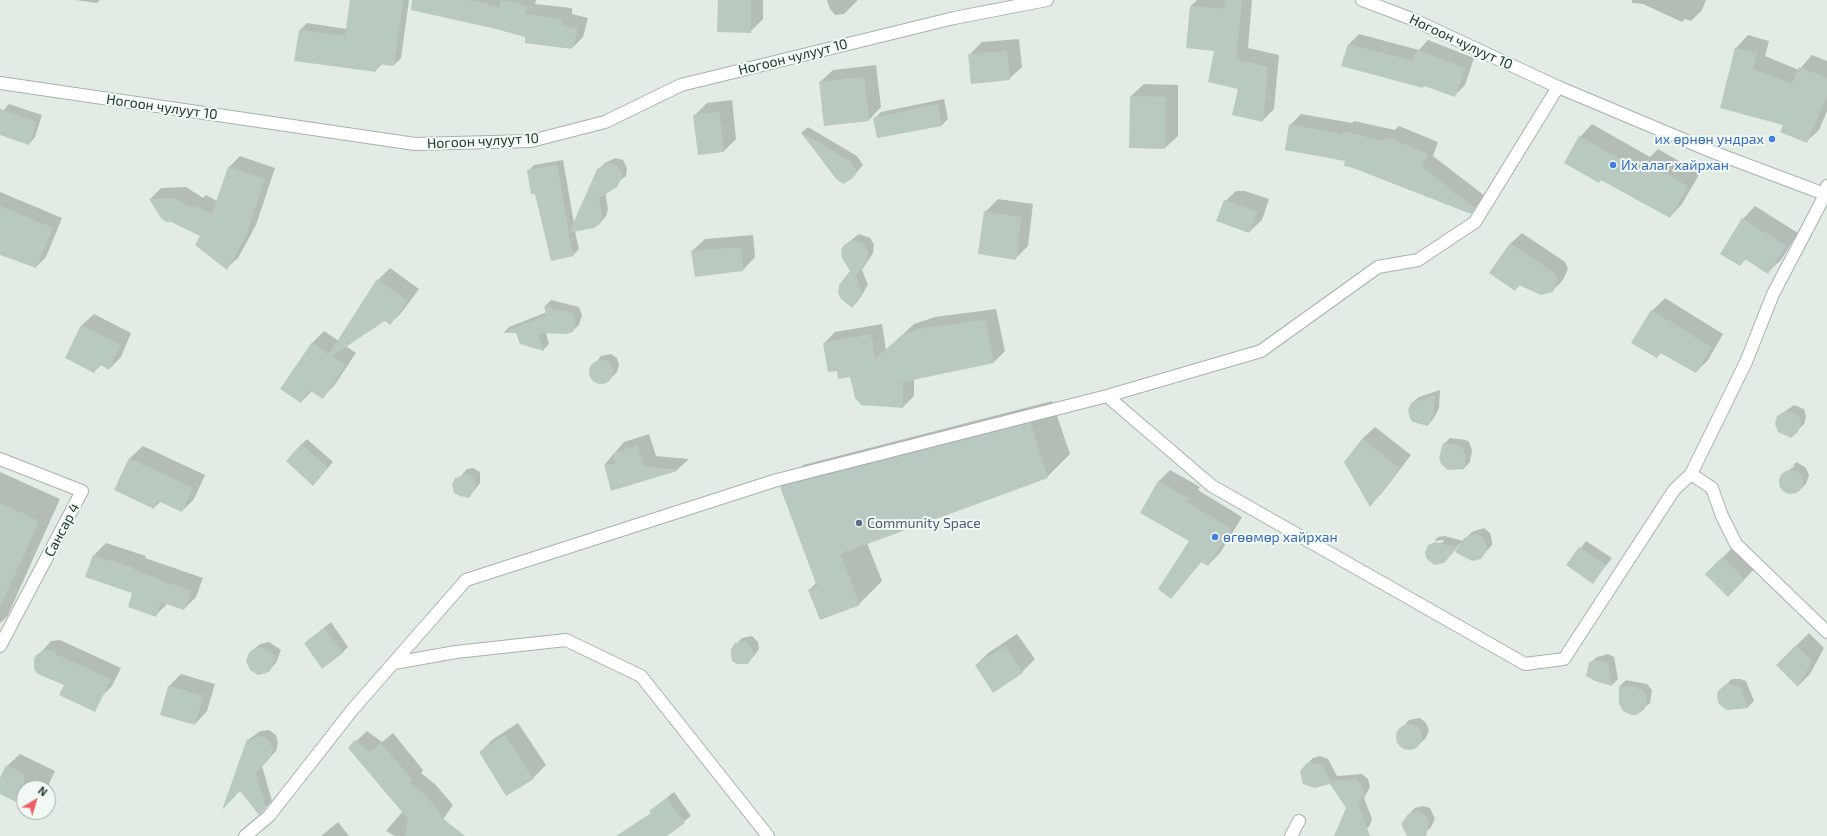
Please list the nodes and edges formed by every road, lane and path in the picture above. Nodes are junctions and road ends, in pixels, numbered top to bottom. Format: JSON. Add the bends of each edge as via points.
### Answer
{"nodes":[{"id":1,"x":1047,"y":0,"type":"edge"},
{"id":2,"x":1362,"y":0,"type":"edge"},
{"id":3,"x":0,"y":83,"type":"edge"},
{"id":4,"x":1558,"y":87,"type":"junction"},
{"id":5,"x":1826,"y":192,"type":"edge"},
{"id":6,"x":1107,"y":396,"type":"junction"},
{"id":7,"x":0,"y":459,"type":"edge"},
{"id":8,"x":1691,"y":474,"type":"junction"},
{"id":9,"x":1827,"y":632,"type":"edge"},
{"id":10,"x":0,"y":646,"type":"edge"},
{"id":11,"x":394,"y":663,"type":"junction"},
{"id":12,"x":1299,"y":821,"type":"dead end"},
{"id":13,"x":245,"y":836,"type":"edge"},
{"id":14,"x":768,"y":836,"type":"edge"},
{"id":15,"x":1291,"y":836,"type":"edge"}],
"edges":[{"from":1,"to":3,"type":"street","name":"Ногоон чулуут 10","via":[[954,18],[681,85],[606,122],[531,141],[415,144]]},
{"from":2,"to":4,"type":"street","name":"Ногоон чулуут 10","via":[[1412,19]]},
{"from":4,"to":5,"type":"street","name":"Ногоон чулуут 10","via":[[1713,152]]},
{"from":4,"to":6,"type":"street","via":[[1475,222],[1418,260],[1378,267],[1261,351]]},
{"from":5,"to":8,"type":"street","via":[[1782,276],[1746,362]]},
{"from":6,"to":8,"type":"street","via":[[1212,486],[1525,664],[1564,659],[1674,490]]},
{"from":6,"to":11,"type":"street","via":[[777,480],[466,580]]},
{"from":7,"to":10,"type":"street","name":"Сансар 4","via":[[82,491]]},
{"from":8,"to":9,"type":"street","via":[[1712,488],[1736,544]]},
{"from":11,"to":13,"type":"street","via":[[353,709],[269,816]]},
{"from":11,"to":14,"type":"street","via":[[456,652],[566,640],[641,676]]},
{"from":12,"to":15,"type":"street"}]}
